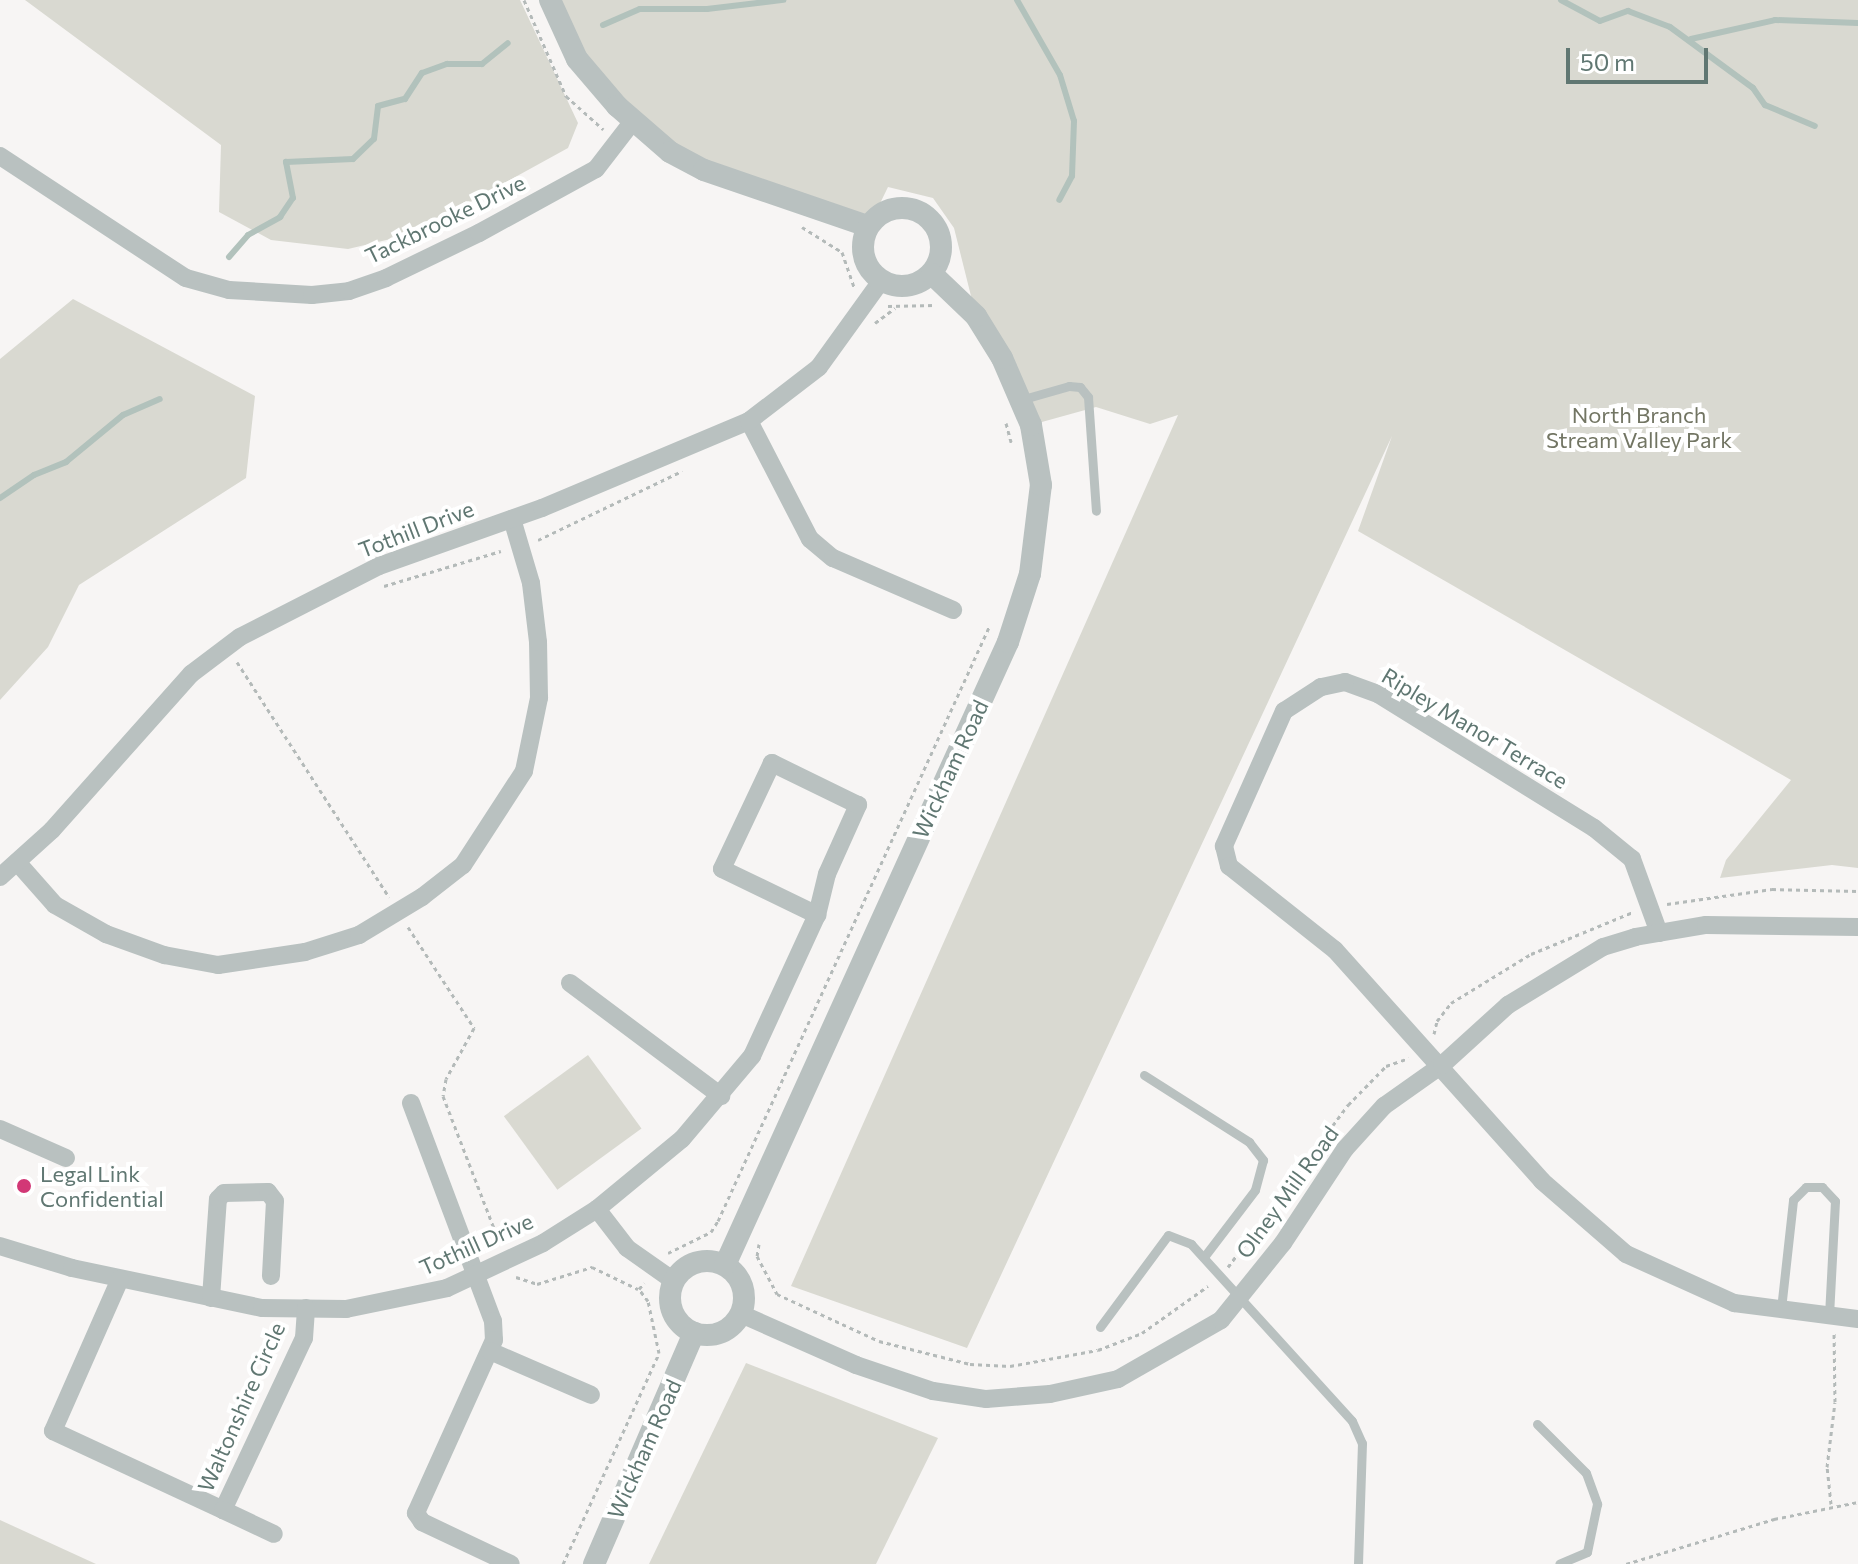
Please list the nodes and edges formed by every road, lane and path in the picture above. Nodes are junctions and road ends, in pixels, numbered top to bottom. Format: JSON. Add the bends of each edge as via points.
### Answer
{"nodes":[{"id":1,"x":524,"y":0,"type":"edge"},
{"id":2,"x":550,"y":0,"type":"edge"},
{"id":3,"x":633,"y":121,"type":"junction"},
{"id":4,"x":620,"y":142,"type":"junction"},
{"id":5,"x":1,"y":159,"type":"edge"},
{"id":6,"x":796,"y":223,"type":"dead end"},
{"id":7,"x":868,"y":226,"type":"junction"},
{"id":8,"x":932,"y":274,"type":"junction"},
{"id":9,"x":874,"y":290,"type":"junction"},
{"id":10,"x":895,"y":308,"type":"junction"},
{"id":11,"x":946,"y":313,"type":"dead end"},
{"id":12,"x":871,"y":327,"type":"dead end"},
{"id":13,"x":1020,"y":400,"type":"junction"},
{"id":14,"x":1005,"y":420,"type":"dead end"},
{"id":15,"x":749,"y":421,"type":"junction"},
{"id":16,"x":1012,"y":446,"type":"dead end"},
{"id":17,"x":694,"y":465,"type":"dead end"},
{"id":18,"x":1096,"y":511,"type":"dead end"},
{"id":19,"x":512,"y":519,"type":"junction"},
{"id":20,"x":519,"y":544,"type":"junction"},
{"id":21,"x":379,"y":588,"type":"dead end"},
{"id":22,"x":953,"y":610,"type":"dead end"},
{"id":23,"x":991,"y":624,"type":"dead end"},
{"id":24,"x":248,"y":654,"type":"dead end"},
{"id":25,"x":237,"y":662,"type":"junction"},
{"id":26,"x":225,"y":670,"type":"dead end"},
{"id":27,"x":17,"y":862,"type":"junction"},
{"id":28,"x":0,"y":877,"type":"edge"},
{"id":29,"x":1858,"y":891,"type":"edge"},
{"id":30,"x":1651,"y":908,"type":"junction"},
{"id":31,"x":398,"y":912,"type":"junction"},
{"id":32,"x":817,"y":915,"type":"junction"},
{"id":33,"x":1858,"y":927,"type":"edge"},
{"id":34,"x":1659,"y":933,"type":"junction"},
{"id":35,"x":570,"y":983,"type":"dead end"},
{"id":36,"x":1425,"y":1046,"type":"junction"},
{"id":37,"x":1442,"y":1065,"type":"junction"},
{"id":38,"x":1144,"y":1075,"type":"dead end"},
{"id":39,"x":721,"y":1096,"type":"junction"},
{"id":40,"x":411,"y":1103,"type":"dead end"},
{"id":41,"x":0,"y":1129,"type":"edge"},
{"id":42,"x":66,"y":1158,"type":"dead end"},
{"id":43,"x":597,"y":1209,"type":"junction"},
{"id":44,"x":762,"y":1236,"type":"dead end"},
{"id":45,"x":0,"y":1246,"type":"edge"},
{"id":46,"x":1204,"y":1257,"type":"junction"},
{"id":47,"x":507,"y":1260,"type":"junction"},
{"id":48,"x":725,"y":1265,"type":"junction"},
{"id":49,"x":654,"y":1270,"type":"junction"},
{"id":50,"x":476,"y":1274,"type":"junction"},
{"id":51,"x":1221,"y":1274,"type":"junction"},
{"id":52,"x":271,"y":1276,"type":"dead end"},
{"id":53,"x":120,"y":1279,"type":"junction"},
{"id":54,"x":674,"y":1281,"type":"junction"},
{"id":55,"x":639,"y":1289,"type":"junction"},
{"id":56,"x":1239,"y":1297,"type":"junction"},
{"id":57,"x":211,"y":1298,"type":"junction"},
{"id":58,"x":306,"y":1308,"type":"junction"},
{"id":59,"x":1781,"y":1309,"type":"junction"},
{"id":60,"x":741,"y":1314,"type":"junction"},
{"id":61,"x":1831,"y":1316,"type":"junction"},
{"id":62,"x":1858,"y":1319,"type":"edge"},
{"id":63,"x":1100,"y":1327,"type":"dead end"},
{"id":64,"x":694,"y":1333,"type":"junction"},
{"id":65,"x":490,"y":1351,"type":"junction"},
{"id":66,"x":591,"y":1395,"type":"dead end"},
{"id":67,"x":1537,"y":1424,"type":"dead end"},
{"id":68,"x":1858,"y":1502,"type":"edge"},
{"id":69,"x":1831,"y":1504,"type":"junction"},
{"id":70,"x":223,"y":1510,"type":"junction"},
{"id":71,"x":274,"y":1534,"type":"dead end"},
{"id":72,"x":511,"y":1564,"type":"edge"},
{"id":73,"x":563,"y":1564,"type":"edge"},
{"id":74,"x":594,"y":1564,"type":"edge"},
{"id":75,"x":1358,"y":1564,"type":"edge"},
{"id":76,"x":1559,"y":1564,"type":"edge"},
{"id":77,"x":1626,"y":1564,"type":"edge"}],
"edges":[{"from":1,"to":4,"type":"path","via":[[566,96]]},
{"from":2,"to":3,"type":"street","via":[[577,59]]},
{"from":3,"to":4,"type":"street","name":"Tackbrooke Drive"},
{"from":3,"to":7,"type":"street","via":[[670,152],[704,170]]},
{"from":4,"to":5,"type":"street","name":"Tackbrooke Drive","via":[[596,169],[479,233],[386,278],[349,291],[312,295],[229,290],[186,278]]},
{"from":6,"to":9,"type":"path","via":[[842,252],[850,283]]},
{"from":7,"to":8,"type":"street","via":[[892,209],[906,208],[932,220],[942,247]]},
{"from":7,"to":9,"type":"street","via":[[863,256]]},
{"from":8,"to":9,"type":"street","via":[[908,287]]},
{"from":8,"to":13,"type":"street","name":"Wickham Road","via":[[976,316]]},
{"from":9,"to":10,"type":"path"},
{"from":9,"to":15,"type":"street","name":"Tothill Drive","via":[[819,367]]},
{"from":10,"to":11,"type":"path","via":[[934,305]]},
{"from":10,"to":12,"type":"path"},
{"from":13,"to":18,"type":"lane","via":[[1069,386],[1080,387],[1088,397]]},
{"from":13,"to":48,"type":"street","name":"Wickham Road","via":[[1031,425],[1041,485],[1030,574],[1008,642]]},
{"from":14,"to":16,"type":"path"},
{"from":15,"to":19,"type":"street","name":"Tothill Drive"},
{"from":15,"to":22,"type":"street","via":[[810,539],[833,558]]},
{"from":17,"to":20,"type":"path","via":[[543,540]]},
{"from":19,"to":20,"type":"street"},
{"from":19,"to":27,"type":"street","name":"Tothill Drive","via":[[379,566],[240,637],[191,674]]},
{"from":20,"to":21,"type":"path","via":[[497,556],[444,565]]},
{"from":20,"to":31,"type":"street","via":[[531,583],[539,698],[524,771],[463,865]]},
{"from":23,"to":49,"type":"path","via":[[718,1221],[711,1232],[664,1255]]},
{"from":24,"to":25,"type":"path"},
{"from":25,"to":26,"type":"path"},
{"from":25,"to":31,"type":"path"},
{"from":27,"to":28,"type":"street","name":"Tothill Drive"},
{"from":27,"to":31,"type":"street","via":[[55,905],[106,934],[164,955],[218,965],[305,952],[359,935]]},
{"from":29,"to":30,"type":"path","via":[[1772,889],[1688,898]]},
{"from":30,"to":34,"type":"street","name":"Ripley Manor Terrace"},
{"from":30,"to":36,"type":"path","via":[[1575,933],[1518,962],[1451,1003]]},
{"from":30,"to":36,"type":"street","name":"Ripley Manor Terrace","via":[[1632,859],[1594,828],[1432,727],[1378,694],[1345,682],[1305,695],[1284,711],[1224,846],[1229,866],[1335,950]]},
{"from":31,"to":47,"type":"path","via":[[474,1028],[446,1079],[443,1096]]},
{"from":32,"to":32,"type":"street","name":"Tothill Drive","via":[[722,869],[772,763],[858,805],[827,874]]},
{"from":32,"to":39,"type":"street","name":"Tothill Drive","via":[[752,1056]]},
{"from":33,"to":34,"type":"street","name":"Olney Mill Road","via":[[1706,925]]},
{"from":34,"to":37,"type":"street","name":"Olney Mill Road","via":[[1603,947],[1521,996]]},
{"from":35,"to":39,"type":"street"},
{"from":36,"to":37,"type":"street","name":"Ripley Manor Terrace"},
{"from":36,"to":51,"type":"path","via":[[1386,1066],[1348,1105]]},
{"from":37,"to":56,"type":"street","name":"Olney Mill Road","via":[[1384,1106],[1345,1149],[1283,1243]]},
{"from":37,"to":59,"type":"street","name":"Ripley Manor Terrace","via":[[1542,1181],[1626,1254],[1734,1303]]},
{"from":38,"to":46,"type":"lane","via":[[1249,1142],[1263,1160],[1255,1190]]},
{"from":39,"to":43,"type":"street","name":"Tothill Drive","via":[[682,1139]]},
{"from":40,"to":50,"type":"street"},
{"from":41,"to":42,"type":"street"},
{"from":43,"to":47,"type":"street","name":"Tothill Drive"},
{"from":43,"to":49,"type":"street","via":[[627,1248]]},
{"from":44,"to":51,"type":"path","via":[[757,1256],[777,1294],[879,1341],[970,1364],[1010,1366],[1098,1350],[1142,1333]]},
{"from":45,"to":53,"type":"street","name":"Tothill Drive"},
{"from":46,"to":51,"type":"lane"},
{"from":46,"to":63,"type":"lane","via":[[1191,1244],[1168,1235]]},
{"from":47,"to":50,"type":"street","name":"Tothill Drive"},
{"from":47,"to":55,"type":"path","via":[[519,1280],[527,1283],[592,1267]]},
{"from":48,"to":54,"type":"street","via":[[702,1260]]},
{"from":48,"to":60,"type":"street","via":[[743,1286]]},
{"from":49,"to":54,"type":"street"},
{"from":49,"to":55,"type":"path"},
{"from":50,"to":58,"type":"street","name":"Tothill Drive","via":[[447,1288],[393,1301]]},
{"from":50,"to":65,"type":"street","via":[[493,1321]]},
{"from":51,"to":56,"type":"lane"},
{"from":52,"to":57,"type":"street","via":[[275,1201],[268,1192],[224,1193],[218,1199]]},
{"from":53,"to":57,"type":"street","name":"Tothill Drive"},
{"from":53,"to":70,"type":"street","name":"Waltonshire Circle","via":[[53,1431]]},
{"from":54,"to":64,"type":"street","via":[[670,1305],[683,1327]]},
{"from":55,"to":73,"type":"path","via":[[648,1301],[659,1353]]},
{"from":56,"to":60,"type":"street","name":"Olney Mill Road","via":[[1221,1320],[1118,1379],[1050,1394],[986,1399],[933,1391],[856,1365]]},
{"from":56,"to":75,"type":"lane","via":[[1352,1421],[1362,1443]]},
{"from":57,"to":58,"type":"street","name":"Tothill Drive","via":[[262,1308]]},
{"from":58,"to":70,"type":"street","name":"Waltonshire Circle","via":[[304,1338]]},
{"from":59,"to":61,"type":"street","name":"Ripley Manor Terrace"},
{"from":59,"to":61,"type":"lane","via":[[1793,1200],[1806,1187],[1822,1187],[1835,1201]]},
{"from":60,"to":64,"type":"street","via":[[722,1332]]},
{"from":61,"to":62,"type":"street","name":"Ripley Manor Terrace"},
{"from":61,"to":69,"type":"path"},
{"from":64,"to":74,"type":"street","name":"Wickham Road"},
{"from":65,"to":66,"type":"street"},
{"from":65,"to":72,"type":"street","via":[[416,1513],[422,1522]]},
{"from":67,"to":76,"type":"lane","via":[[1586,1473],[1597,1504],[1587,1552]]},
{"from":68,"to":69,"type":"path"},
{"from":69,"to":77,"type":"path"},
{"from":70,"to":71,"type":"street"}]}
